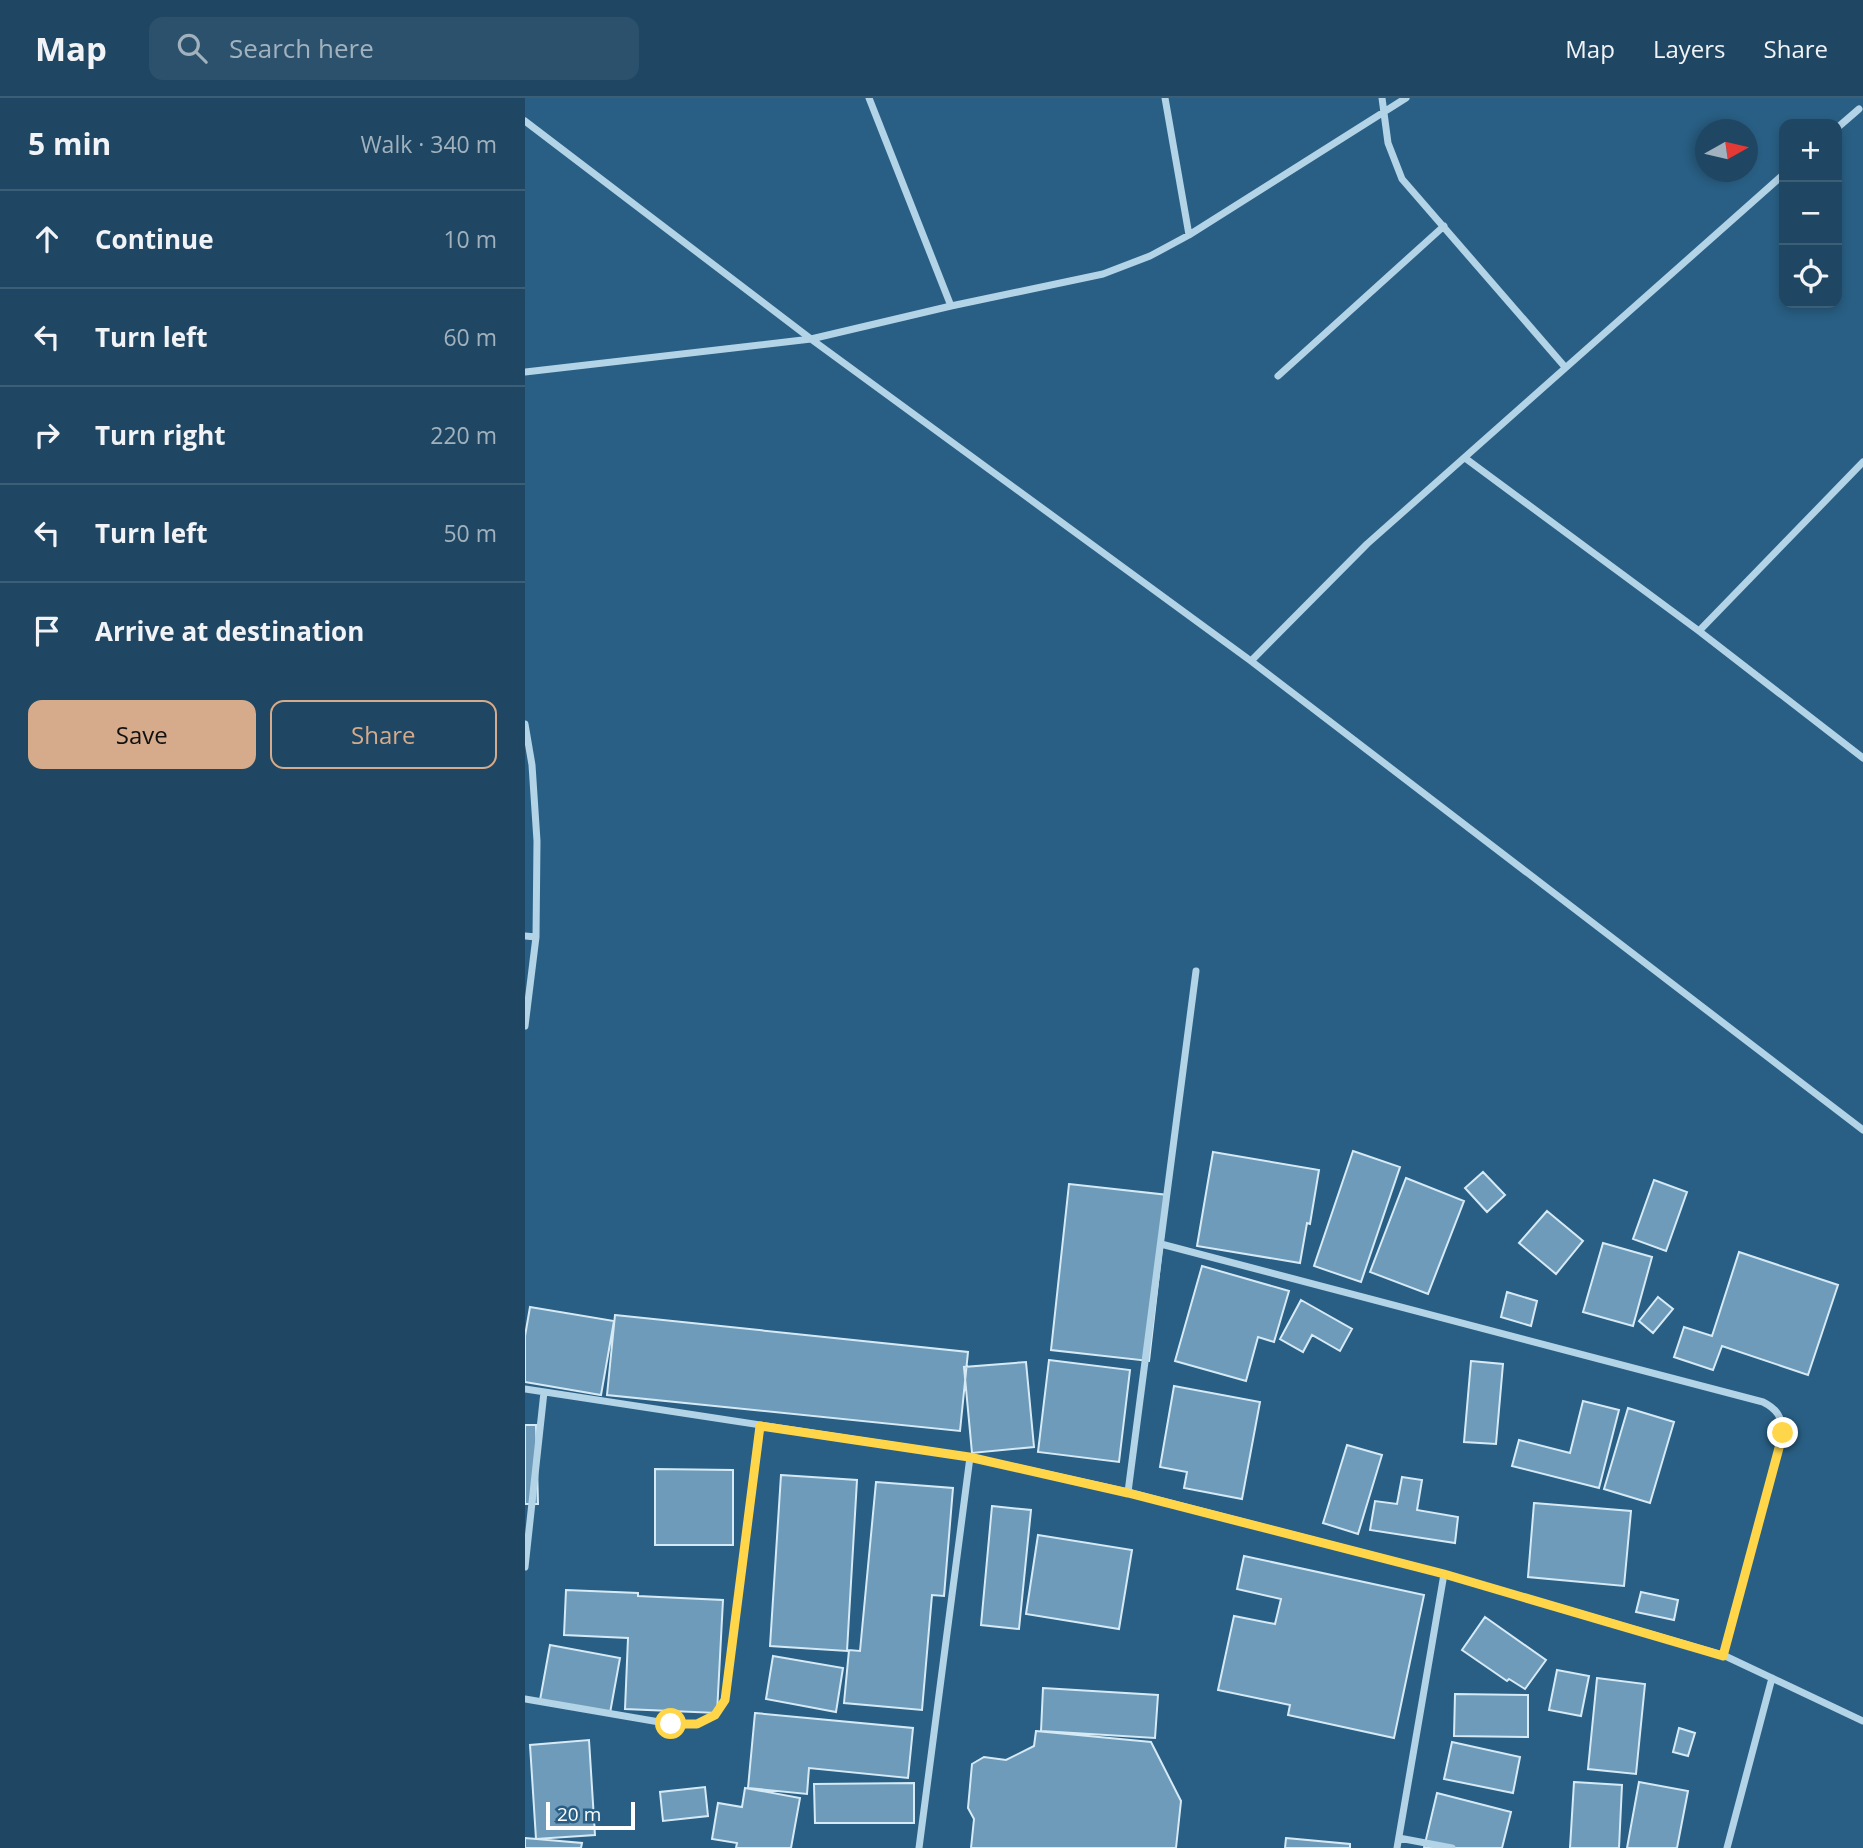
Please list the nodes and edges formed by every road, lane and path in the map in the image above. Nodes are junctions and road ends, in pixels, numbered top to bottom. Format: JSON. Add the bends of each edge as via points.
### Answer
{"nodes":[{"id":1,"x":869,"y":98,"type":"edge"},
{"id":2,"x":1165,"y":98,"type":"edge"},
{"id":3,"x":1383,"y":98,"type":"edge"},
{"id":4,"x":1406,"y":98,"type":"edge"},
{"id":5,"x":1859,"y":109,"type":"dead end"},
{"id":6,"x":1385,"y":112,"type":"junction"},
{"id":7,"x":525,"y":121,"type":"edge"},
{"id":8,"x":1842,"y":124,"type":"edge"},
{"id":9,"x":1779,"y":178,"type":"edge"},
{"id":10,"x":1444,"y":226,"type":"junction"},
{"id":11,"x":1189,"y":235,"type":"junction"},
{"id":12,"x":951,"y":306,"type":"junction"},
{"id":13,"x":811,"y":339,"type":"junction"},
{"id":14,"x":1565,"y":367,"type":"junction"},
{"id":15,"x":525,"y":372,"type":"edge"},
{"id":16,"x":1278,"y":376,"type":"dead end"},
{"id":17,"x":1465,"y":458,"type":"junction"},
{"id":18,"x":1863,"y":462,"type":"edge"},
{"id":19,"x":1699,"y":631,"type":"junction"},
{"id":20,"x":1251,"y":661,"type":"junction"},
{"id":21,"x":525,"y":724,"type":"edge"},
{"id":22,"x":1863,"y":758,"type":"edge"},
{"id":23,"x":525,"y":936,"type":"edge"},
{"id":24,"x":535,"y":937,"type":"junction"},
{"id":25,"x":1196,"y":971,"type":"dead end"},
{"id":26,"x":525,"y":1026,"type":"edge"},
{"id":27,"x":1863,"y":1130,"type":"edge"},
{"id":28,"x":1161,"y":1244,"type":"junction"},
{"id":29,"x":525,"y":1389,"type":"edge"},
{"id":30,"x":544,"y":1392,"type":"junction"},
{"id":31,"x":760,"y":1426,"type":"junction"},
{"id":32,"x":969,"y":1457,"type":"junction"},
{"id":33,"x":1128,"y":1493,"type":"junction"},
{"id":34,"x":525,"y":1567,"type":"edge"},
{"id":35,"x":1444,"y":1574,"type":"junction"},
{"id":36,"x":1723,"y":1656,"type":"junction"},
{"id":37,"x":1772,"y":1678,"type":"junction"},
{"id":38,"x":525,"y":1699,"type":"edge"},
{"id":39,"x":1863,"y":1721,"type":"edge"},
{"id":40,"x":1399,"y":1838,"type":"junction"},
{"id":41,"x":919,"y":1848,"type":"edge"},
{"id":42,"x":1397,"y":1848,"type":"edge"},
{"id":43,"x":1452,"y":1848,"type":"edge"},
{"id":44,"x":1727,"y":1848,"type":"edge"}],
"edges":[{"from":1,"to":12,"type":"street"},
{"from":2,"to":11,"type":"street"},
{"from":3,"to":6,"type":"street"},
{"from":4,"to":6,"type":"street"},
{"from":5,"to":8,"type":"street"},
{"from":6,"to":10,"type":"street","via":[[1388,143],[1402,178]]},
{"from":6,"to":11,"type":"street"},
{"from":7,"to":13,"type":"street"},
{"from":9,"to":14,"type":"street"},
{"from":10,"to":14,"type":"street"},
{"from":10,"to":16,"type":"street"},
{"from":11,"to":12,"type":"street","via":[[1104,274]]},
{"from":12,"to":13,"type":"street"},
{"from":13,"to":15,"type":"street"},
{"from":13,"to":20,"type":"street"},
{"from":14,"to":17,"type":"street"},
{"from":17,"to":19,"type":"street"},
{"from":17,"to":20,"type":"street","via":[[1367,544]]},
{"from":18,"to":19,"type":"street"},
{"from":19,"to":22,"type":"street"},
{"from":20,"to":27,"type":"street"},
{"from":21,"to":24,"type":"street","via":[[537,841]]},
{"from":23,"to":24,"type":"street"},
{"from":24,"to":26,"type":"street"},
{"from":25,"to":28,"type":"street"},
{"from":28,"to":33,"type":"street"},
{"from":28,"to":36,"type":"street","via":[[1774,1408],[1783,1433]]},
{"from":29,"to":30,"type":"street"},
{"from":30,"to":31,"type":"street"},
{"from":30,"to":34,"type":"street"},
{"from":31,"to":32,"type":"street"},
{"from":31,"to":38,"type":"street","via":[[725,1700],[715,1715],[697,1724],[671,1724]]},
{"from":32,"to":33,"type":"street"},
{"from":32,"to":41,"type":"street"},
{"from":33,"to":35,"type":"street"},
{"from":35,"to":36,"type":"street"},
{"from":35,"to":40,"type":"street"},
{"from":36,"to":37,"type":"street"},
{"from":37,"to":39,"type":"street"},
{"from":37,"to":44,"type":"street"},
{"from":40,"to":42,"type":"street"},
{"from":40,"to":43,"type":"street"}]}
